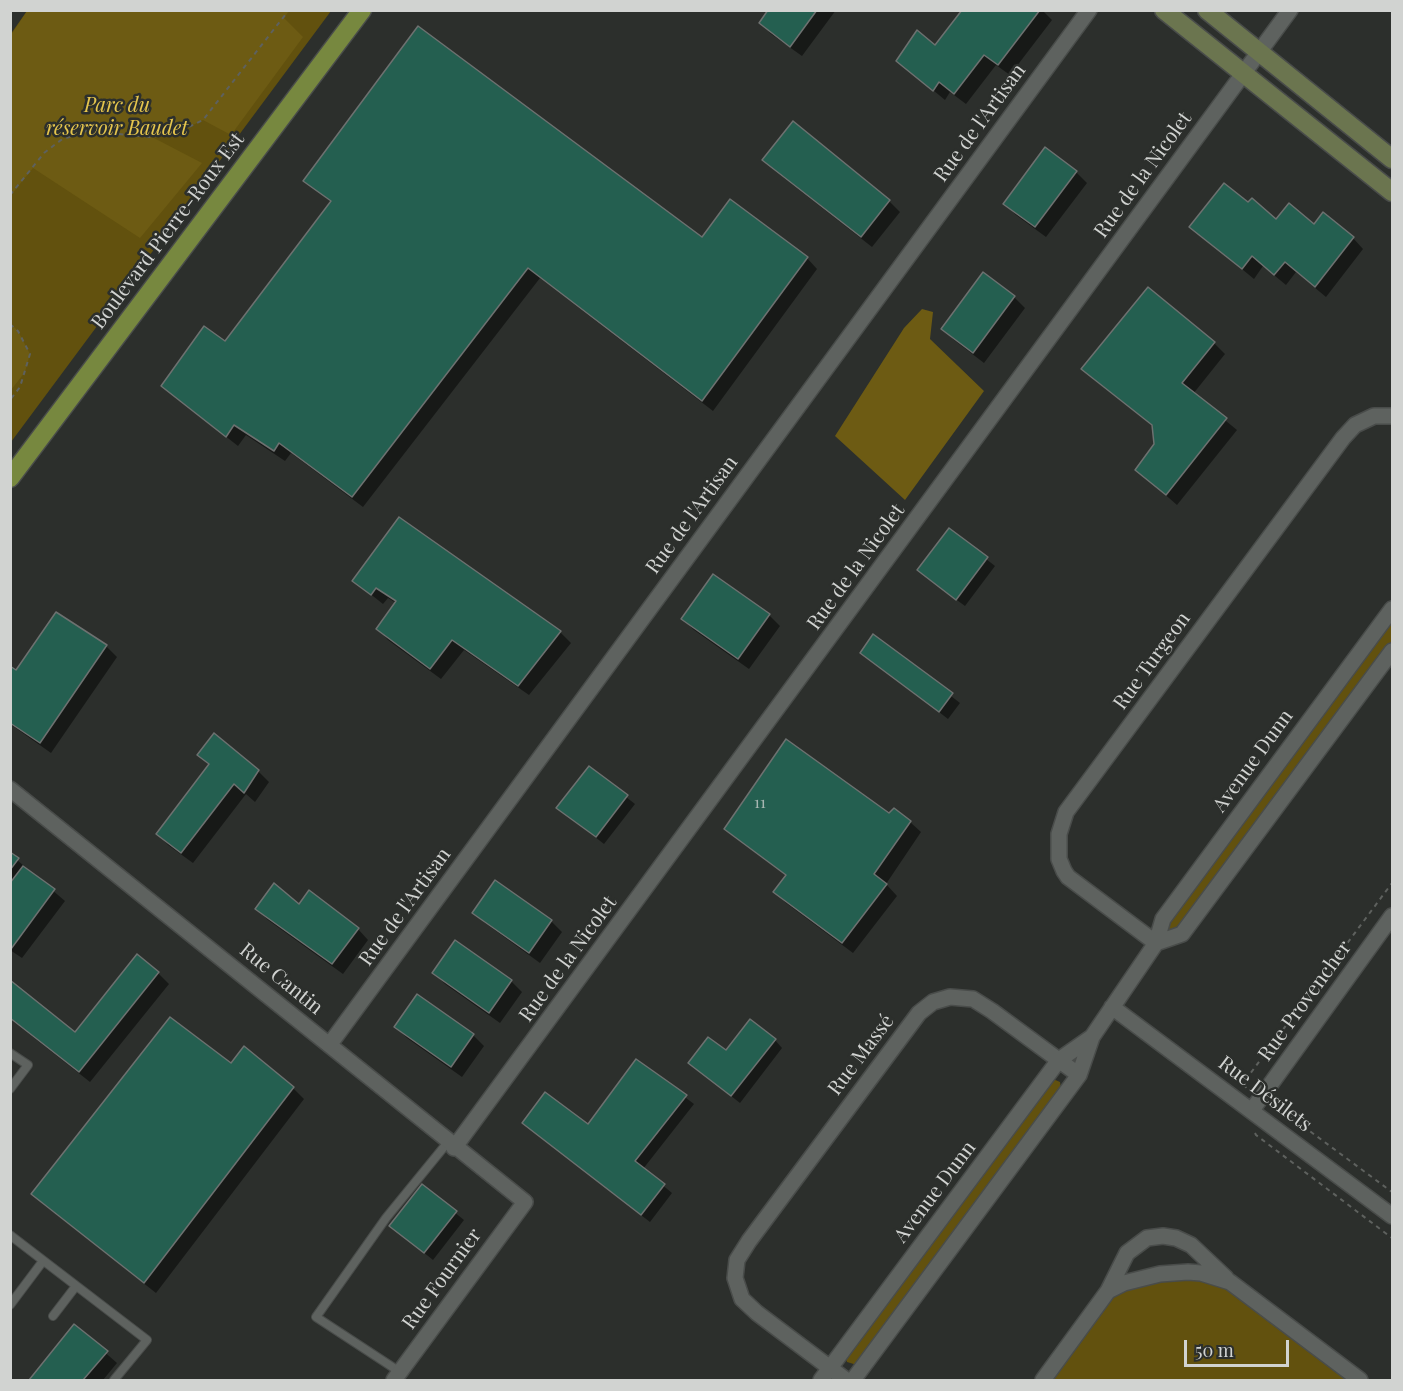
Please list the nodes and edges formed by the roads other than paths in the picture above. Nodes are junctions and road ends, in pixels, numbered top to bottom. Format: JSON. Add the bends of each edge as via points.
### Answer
{"nodes":[{"id":1,"x":362,"y":10,"type":"edge"},
{"id":2,"x":1089,"y":10,"type":"edge"},
{"id":3,"x":1164,"y":10,"type":"edge"},
{"id":4,"x":1207,"y":10,"type":"edge"},
{"id":5,"x":1290,"y":10,"type":"edge"},
{"id":6,"x":1259,"y":52,"type":"junction"},
{"id":7,"x":1244,"y":74,"type":"junction"},
{"id":8,"x":1392,"y":159,"type":"edge"},
{"id":9,"x":1392,"y":192,"type":"edge"},
{"id":10,"x":1392,"y":416,"type":"edge"},
{"id":11,"x":10,"y":478,"type":"edge"},
{"id":12,"x":1392,"y":609,"type":"edge"},
{"id":13,"x":1392,"y":651,"type":"edge"},
{"id":14,"x":10,"y":789,"type":"edge"},
{"id":15,"x":1392,"y":916,"type":"edge"},
{"id":16,"x":1156,"y":943,"type":"junction"},
{"id":17,"x":1112,"y":1007,"type":"junction"},
{"id":18,"x":1092,"y":1037,"type":"junction"},
{"id":19,"x":330,"y":1044,"type":"junction"},
{"id":20,"x":10,"y":1053,"type":"edge"},
{"id":21,"x":1059,"y":1060,"type":"junction"},
{"id":22,"x":1079,"y":1075,"type":"junction"},
{"id":23,"x":10,"y":1089,"type":"edge"},
{"id":24,"x":1252,"y":1110,"type":"junction"},
{"id":25,"x":451,"y":1145,"type":"junction"},
{"id":26,"x":525,"y":1203,"type":"joint"},
{"id":27,"x":1392,"y":1216,"type":"edge"},
{"id":28,"x":10,"y":1235,"type":"edge"},
{"id":29,"x":43,"y":1261,"type":"junction"},
{"id":30,"x":1230,"y":1282,"type":"junction"},
{"id":31,"x":76,"y":1286,"type":"junction"},
{"id":32,"x":1108,"y":1291,"type":"junction"},
{"id":33,"x":10,"y":1305,"type":"edge"},
{"id":34,"x":53,"y":1316,"type":"dead end"},
{"id":35,"x":825,"y":1374,"type":"edge"},
{"id":36,"x":397,"y":1376,"type":"edge"},
{"id":37,"x":114,"y":1380,"type":"edge"},
{"id":38,"x":846,"y":1380,"type":"edge"},
{"id":39,"x":853,"y":1380,"type":"edge"},
{"id":40,"x":1043,"y":1380,"type":"edge"},
{"id":41,"x":1360,"y":1380,"type":"edge"}],
"edges":[{"from":1,"to":11,"type":"main road","name":"Boulevard Pierre-Roux Est"},
{"from":2,"to":19,"type":"street","name":"Rue de l'Artisan"},
{"from":3,"to":7,"type":"main road"},
{"from":4,"to":6,"type":"main road"},
{"from":5,"to":6,"type":"street","name":"Rue de la Nicolet"},
{"from":6,"to":7,"type":"street","name":"Rue de la Nicolet"},
{"from":6,"to":8,"type":"main road"},
{"from":7,"to":9,"type":"main road"},
{"from":7,"to":25,"type":"street","name":"Rue de la Nicolet"},
{"from":10,"to":16,"type":"street","name":"Rue Turgeon","via":[[1374,416],[1355,425],[1343,438],[1066,812],[1059,834],[1059,859],[1068,877]]},
{"from":12,"to":16,"type":"street","name":"Avenue Dunn","via":[[1163,920]]},
{"from":13,"to":16,"type":"street","via":[[1182,934]]},
{"from":14,"to":19,"type":"street","name":"Rue Cantin"},
{"from":15,"to":24,"type":"street","name":"Rue Provencher"},
{"from":16,"to":17,"type":"street","name":"Avenue Dunn"},
{"from":17,"to":18,"type":"street","name":"Avenue Dunn"},
{"from":17,"to":24,"type":"street","name":"Rue Désilets"},
{"from":18,"to":21,"type":"street","name":"Avenue Dunn"},
{"from":18,"to":22,"type":"street","name":"Avenue Dunn"},
{"from":19,"to":25,"type":"street","name":"Rue Cantin"},
{"from":20,"to":23,"type":"lane","via":[[28,1065]]},
{"from":21,"to":22,"type":"street","name":"Rue Massé"},
{"from":21,"to":35,"type":"street","name":"Avenue Dunn"},
{"from":21,"to":35,"type":"street","name":"Rue Massé","via":[[973,999],[950,997],[919,1012],[737,1260],[735,1278],[742,1299]]},
{"from":22,"to":39,"type":"street","name":"Avenue Dunn"},
{"from":24,"to":27,"type":"street","name":"Rue Désilets"},
{"from":25,"to":26,"type":"street","name":"Rue Cantin"},
{"from":25,"to":36,"type":"lane","via":[[386,1218],[316,1317]]},
{"from":26,"to":36,"type":"street","name":"Rue Fournier"},
{"from":28,"to":29,"type":"lane"},
{"from":29,"to":31,"type":"lane"},
{"from":29,"to":33,"type":"lane"},
{"from":30,"to":32,"type":"street","via":[[1202,1273],[1174,1273],[1124,1283]]},
{"from":30,"to":32,"type":"street","via":[[1191,1245],[1163,1236],[1147,1238],[1127,1253]]},
{"from":30,"to":41,"type":"street"},
{"from":31,"to":34,"type":"lane"},
{"from":31,"to":37,"type":"lane","via":[[147,1340]]},
{"from":32,"to":40,"type":"street"},
{"from":35,"to":38,"type":"street"}]}
